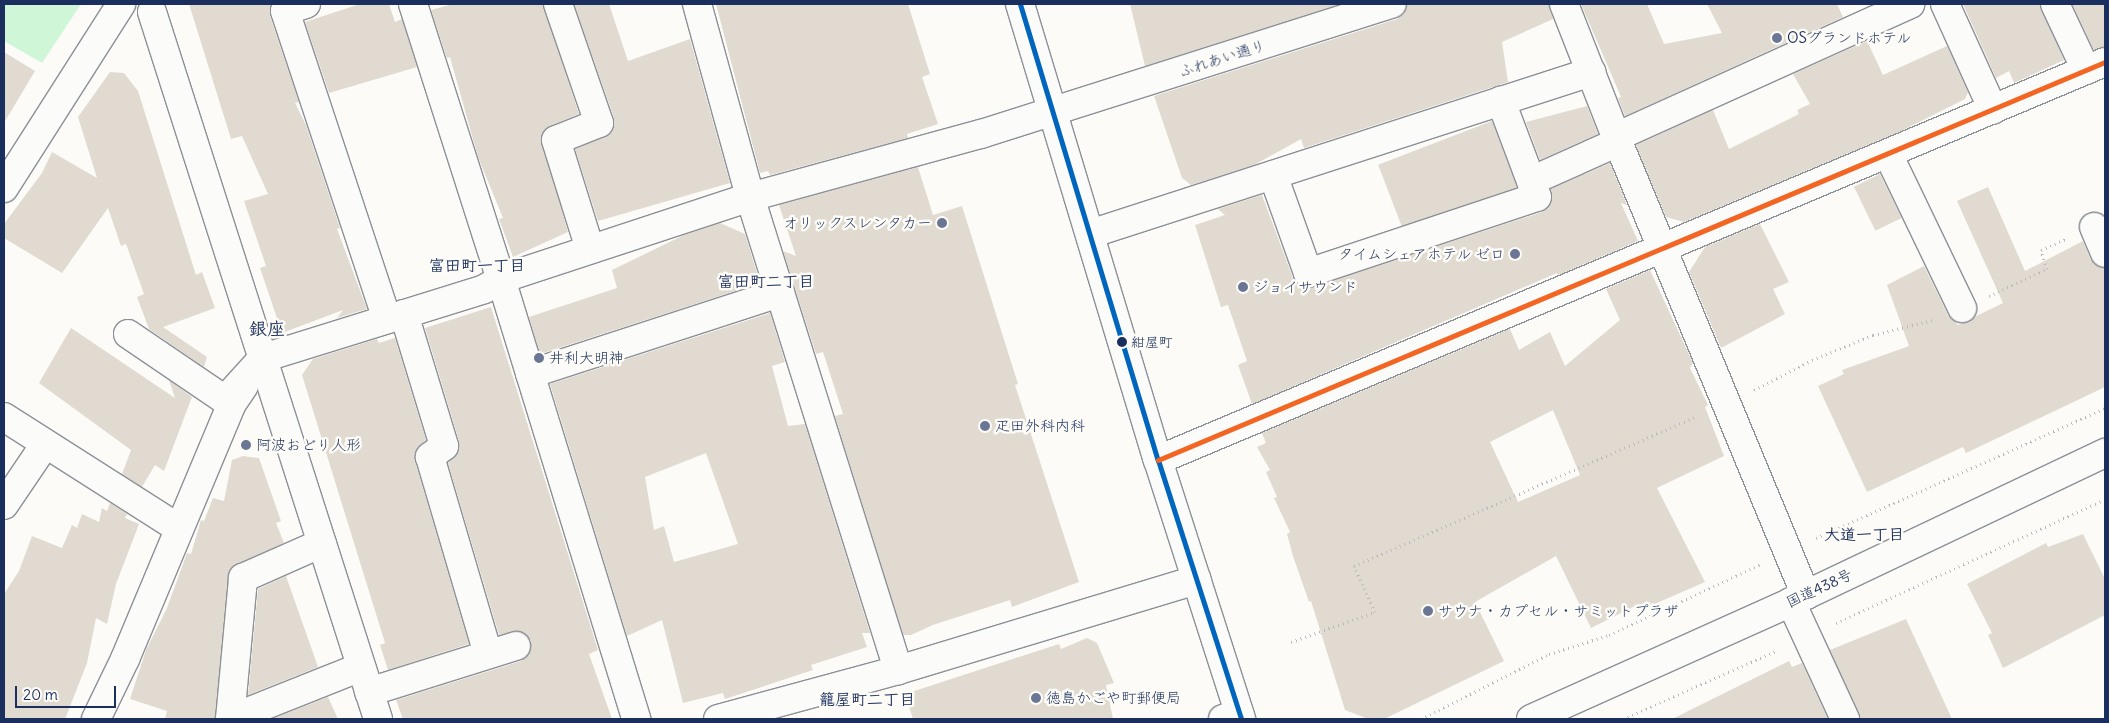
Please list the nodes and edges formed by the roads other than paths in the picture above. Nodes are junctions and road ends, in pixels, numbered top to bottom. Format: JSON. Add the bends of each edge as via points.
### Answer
{"nodes":[{"id":1,"x":121,"y":4,"type":"edge"},
{"id":2,"x":306,"y":4,"type":"edge"},
{"id":3,"x":412,"y":4,"type":"edge"},
{"id":4,"x":558,"y":4,"type":"edge"},
{"id":5,"x":697,"y":4,"type":"edge"},
{"id":6,"x":1020,"y":4,"type":"edge"},
{"id":7,"x":1392,"y":4,"type":"edge"},
{"id":8,"x":1564,"y":4,"type":"edge"},
{"id":9,"x":1910,"y":4,"type":"edge"},
{"id":10,"x":1945,"y":4,"type":"edge"},
{"id":11,"x":2055,"y":4,"type":"edge"},
{"id":12,"x":1353,"y":10,"type":"edge"},
{"id":13,"x":152,"y":12,"type":"dead end"},
{"id":14,"x":2096,"y":66,"type":"edge"},
{"id":15,"x":1591,"y":72,"type":"junction"},
{"id":16,"x":1501,"y":101,"type":"junction"},
{"id":17,"x":1993,"y":110,"type":"junction"},
{"id":18,"x":1053,"y":112,"type":"junction"},
{"id":19,"x":1617,"y":140,"type":"junction"},
{"id":20,"x":1888,"y":154,"type":"junction"},
{"id":21,"x":1273,"y":175,"type":"junction"},
{"id":22,"x":1531,"y":181,"type":"junction"},
{"id":23,"x":4,"y":188,"type":"edge"},
{"id":24,"x":750,"y":197,"type":"junction"},
{"id":25,"x":2094,"y":227,"type":"road end"},
{"id":26,"x":1090,"y":234,"type":"junction"},
{"id":27,"x":590,"y":250,"type":"junction"},
{"id":28,"x":1662,"y":251,"type":"junction"},
{"id":29,"x":2105,"y":253,"type":"edge"},
{"id":30,"x":501,"y":278,"type":"junction"},
{"id":31,"x":780,"y":293,"type":"junction"},
{"id":32,"x":1962,"y":308,"type":"road end"},
{"id":33,"x":395,"y":317,"type":"junction"},
{"id":34,"x":128,"y":334,"type":"dead end"},
{"id":35,"x":263,"y":358,"type":"junction"},
{"id":36,"x":530,"y":374,"type":"junction"},
{"id":37,"x":4,"y":418,"type":"edge"},
{"id":38,"x":44,"y":446,"type":"junction"},
{"id":39,"x":2105,"y":453,"type":"edge"},
{"id":40,"x":1158,"y":460,"type":"junction"},
{"id":41,"x":4,"y":505,"type":"edge"},
{"id":42,"x":178,"y":528,"type":"junction"},
{"id":43,"x":322,"y":543,"type":"junction"},
{"id":44,"x":1197,"y":580,"type":"junction"},
{"id":45,"x":1798,"y":598,"type":"junction"},
{"id":46,"x":516,"y":646,"type":"dead end"},
{"id":47,"x":488,"y":654,"type":"junction"},
{"id":48,"x":898,"y":670,"type":"junction"},
{"id":49,"x":365,"y":680,"type":"junction"},
{"id":50,"x":1234,"y":717,"type":"edge"},
{"id":51,"x":96,"y":719,"type":"edge"},
{"id":52,"x":230,"y":719,"type":"edge"},
{"id":53,"x":378,"y":719,"type":"edge"},
{"id":54,"x":636,"y":719,"type":"edge"},
{"id":55,"x":718,"y":719,"type":"edge"},
{"id":56,"x":1532,"y":719,"type":"edge"},
{"id":57,"x":1845,"y":719,"type":"edge"}],
"edges":[{"from":1,"to":23,"type":"main road"},
{"from":2,"to":33,"type":"main road","via":[[285,11]]},
{"from":3,"to":30,"type":"main road"},
{"from":4,"to":27,"type":"main road","via":[[599,123],[556,140]]},
{"from":5,"to":24,"type":"main road"},
{"from":6,"to":18,"type":"main road"},
{"from":7,"to":12,"type":"main road","name":"ふれあい通り"},
{"from":8,"to":15,"type":"main road"},
{"from":9,"to":19,"type":"main road"},
{"from":10,"to":17,"type":"main road"},
{"from":11,"to":14,"type":"main road"},
{"from":12,"to":18,"type":"main road","name":"ふれあい通り"},
{"from":13,"to":35,"type":"main road"},
{"from":14,"to":17,"type":"main road"},
{"from":15,"to":16,"type":"main road"},
{"from":15,"to":19,"type":"main road"},
{"from":16,"to":21,"type":"main road"},
{"from":16,"to":22,"type":"main road"},
{"from":17,"to":20,"type":"main road"},
{"from":18,"to":24,"type":"main road","name":"ふれあい通り"},
{"from":18,"to":26,"type":"main road"},
{"from":19,"to":22,"type":"main road"},
{"from":19,"to":28,"type":"main road"},
{"from":20,"to":28,"type":"main road"},
{"from":20,"to":32,"type":"main road"},
{"from":21,"to":22,"type":"main road","via":[[1308,273],[1538,197]]},
{"from":21,"to":26,"type":"main road"},
{"from":24,"to":27,"type":"main road","name":"ふれあい通り"},
{"from":24,"to":31,"type":"main road"},
{"from":25,"to":29,"type":"main road"},
{"from":26,"to":40,"type":"main road"},
{"from":27,"to":30,"type":"main road","name":"ふれあい通り"},
{"from":28,"to":40,"type":"main road"},
{"from":28,"to":45,"type":"main road","via":[[1727,404]]},
{"from":30,"to":33,"type":"main road","name":"ふれあい通り","via":[[484,289]]},
{"from":30,"to":36,"type":"main road"},
{"from":31,"to":36,"type":"main road"},
{"from":31,"to":48,"type":"main road"},
{"from":33,"to":35,"type":"main road","name":"ふれあい通り"},
{"from":33,"to":47,"type":"main road","via":[[444,446],[430,457]]},
{"from":34,"to":35,"type":"main road","via":[[225,400]]},
{"from":35,"to":42,"type":"main road","via":[[231,405]]},
{"from":35,"to":43,"type":"main road"},
{"from":36,"to":54,"type":"main road"},
{"from":37,"to":38,"type":"main road"},
{"from":38,"to":41,"type":"main road"},
{"from":38,"to":42,"type":"main road"},
{"from":39,"to":45,"type":"main road","name":"国道438号"},
{"from":40,"to":44,"type":"main road"},
{"from":42,"to":51,"type":"main road","via":[[125,658]]},
{"from":43,"to":49,"type":"main road"},
{"from":43,"to":52,"type":"main road","via":[[243,578]]},
{"from":44,"to":48,"type":"main road"},
{"from":44,"to":50,"type":"main road"},
{"from":45,"to":56,"type":"main road","name":"国道438号"},
{"from":45,"to":57,"type":"main road","via":[[1807,636]]},
{"from":46,"to":47,"type":"main road"},
{"from":47,"to":49,"type":"main road"},
{"from":48,"to":55,"type":"main road"},
{"from":49,"to":52,"type":"main road"},
{"from":49,"to":53,"type":"main road"}]}
